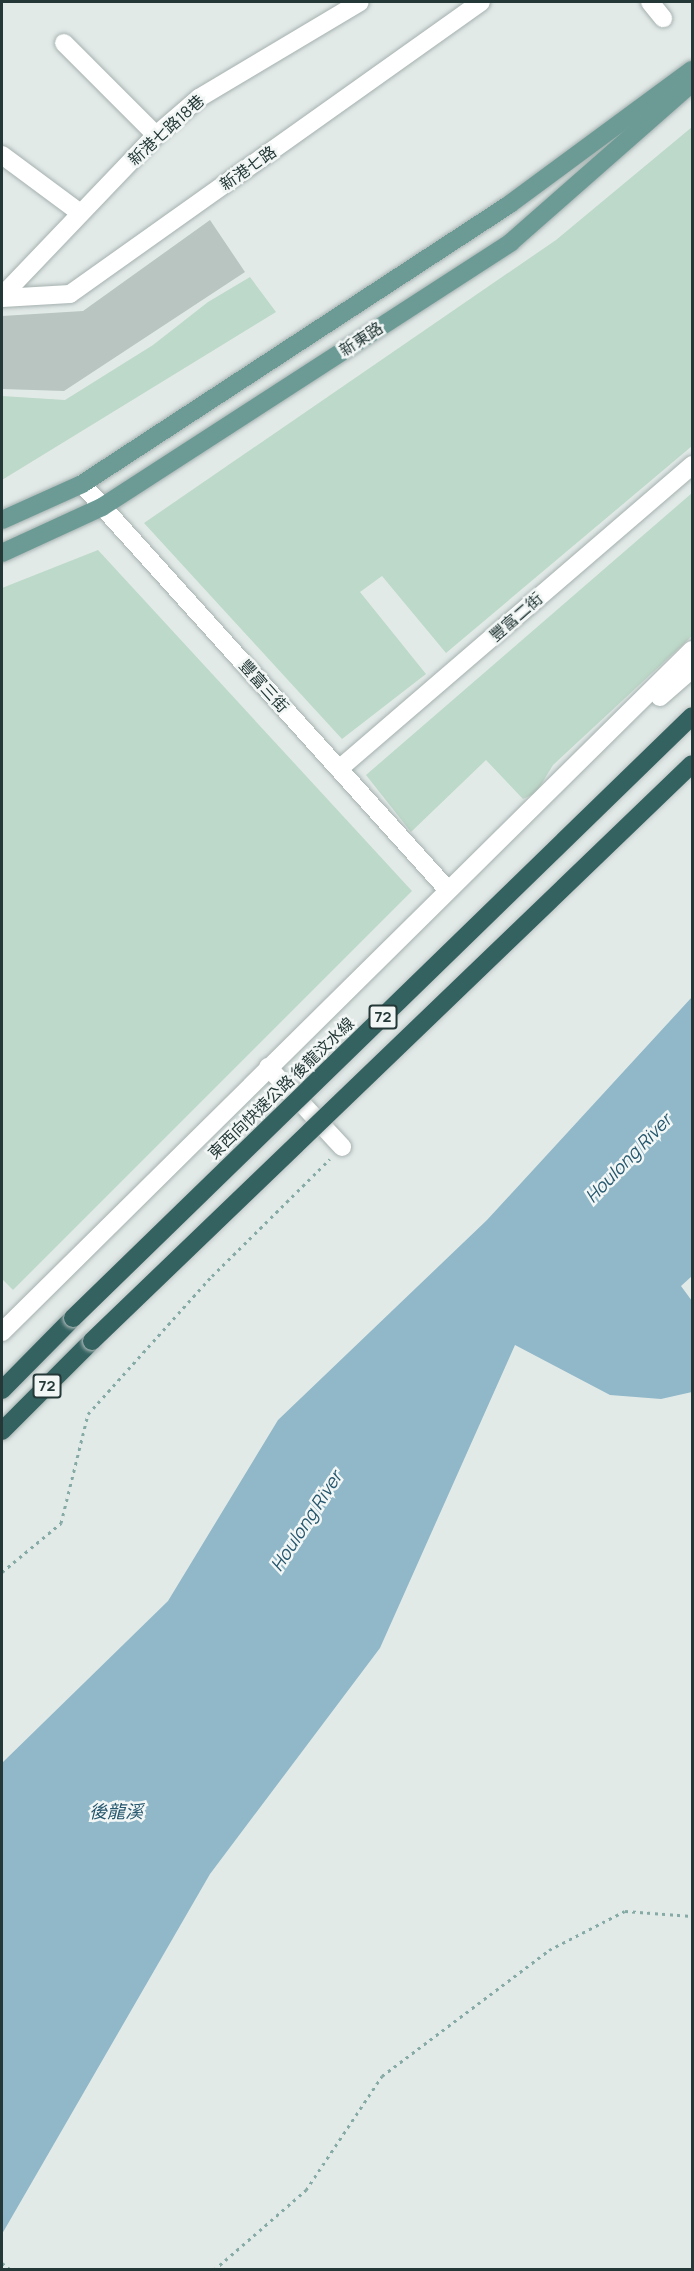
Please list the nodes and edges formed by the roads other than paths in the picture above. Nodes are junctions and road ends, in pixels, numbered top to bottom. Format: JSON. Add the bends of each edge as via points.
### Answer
{"nodes":[{"id":1,"x":360,"y":2,"type":"edge"},
{"id":2,"x":481,"y":2,"type":"edge"},
{"id":3,"x":650,"y":2,"type":"edge"},
{"id":4,"x":663,"y":18,"type":"dead end"},
{"id":5,"x":64,"y":43,"type":"dead end"},
{"id":6,"x":693,"y":70,"type":"edge"},
{"id":7,"x":693,"y":83,"type":"edge"},
{"id":8,"x":156,"y":135,"type":"junction"},
{"id":9,"x":2,"y":155,"type":"edge"},
{"id":10,"x":80,"y":213,"type":"junction"},
{"id":11,"x":2,"y":297,"type":"edge"},
{"id":12,"x":693,"y":465,"type":"edge"},
{"id":13,"x":82,"y":484,"type":"junction"},
{"id":14,"x":102,"y":507,"type":"junction"},
{"id":15,"x":2,"y":520,"type":"edge"},
{"id":16,"x":2,"y":553,"type":"edge"},
{"id":17,"x":693,"y":650,"type":"edge"},
{"id":18,"x":693,"y":669,"type":"edge"},
{"id":19,"x":693,"y":716,"type":"edge"},
{"id":20,"x":693,"y":764,"type":"edge"},
{"id":21,"x":339,"y":769,"type":"junction"},
{"id":22,"x":509,"y":828,"type":"junction"},
{"id":23,"x":447,"y":889,"type":"junction"},
{"id":24,"x":268,"y":1067,"type":"junction"},
{"id":25,"x":342,"y":1147,"type":"road end"},
{"id":26,"x":4,"y":1327,"type":"edge"},
{"id":27,"x":2,"y":1388,"type":"edge"},
{"id":28,"x":2,"y":1431,"type":"edge"}],
"edges":[{"from":1,"to":8,"type":"street","name":"新港七路18巷","via":[[199,98]]},
{"from":2,"to":11,"type":"street","name":"新港七路","via":[[70,294]]},
{"from":3,"to":4,"type":"street"},
{"from":5,"to":8,"type":"street"},
{"from":6,"to":13,"type":"main road","name":"新東路","via":[[510,204]]},
{"from":7,"to":14,"type":"main road","name":"新東路","via":[[511,242]]},
{"from":8,"to":10,"type":"street","name":"新港七路18巷"},
{"from":9,"to":10,"type":"street"},
{"from":10,"to":11,"type":"street","name":"新港七路18巷"},
{"from":12,"to":21,"type":"street","name":"豐富二街"},
{"from":13,"to":14,"type":"street","name":"豐富三街"},
{"from":13,"to":15,"type":"main road","name":"新東路"},
{"from":14,"to":16,"type":"main road","name":"新東路"},
{"from":14,"to":21,"type":"street","name":"豐富三街"},
{"from":17,"to":22,"type":"street"},
{"from":18,"to":22,"type":"street"},
{"from":19,"to":27,"type":"highway","name":"東西向快速公路 後龍汶水線","number":"72","bridge":true},
{"from":20,"to":28,"type":"highway","number":"72","bridge":true},
{"from":21,"to":23,"type":"street","name":"豐富三街"},
{"from":22,"to":23,"type":"street"},
{"from":23,"to":24,"type":"street"},
{"from":24,"to":25,"type":"street"},
{"from":24,"to":26,"type":"street"}]}
